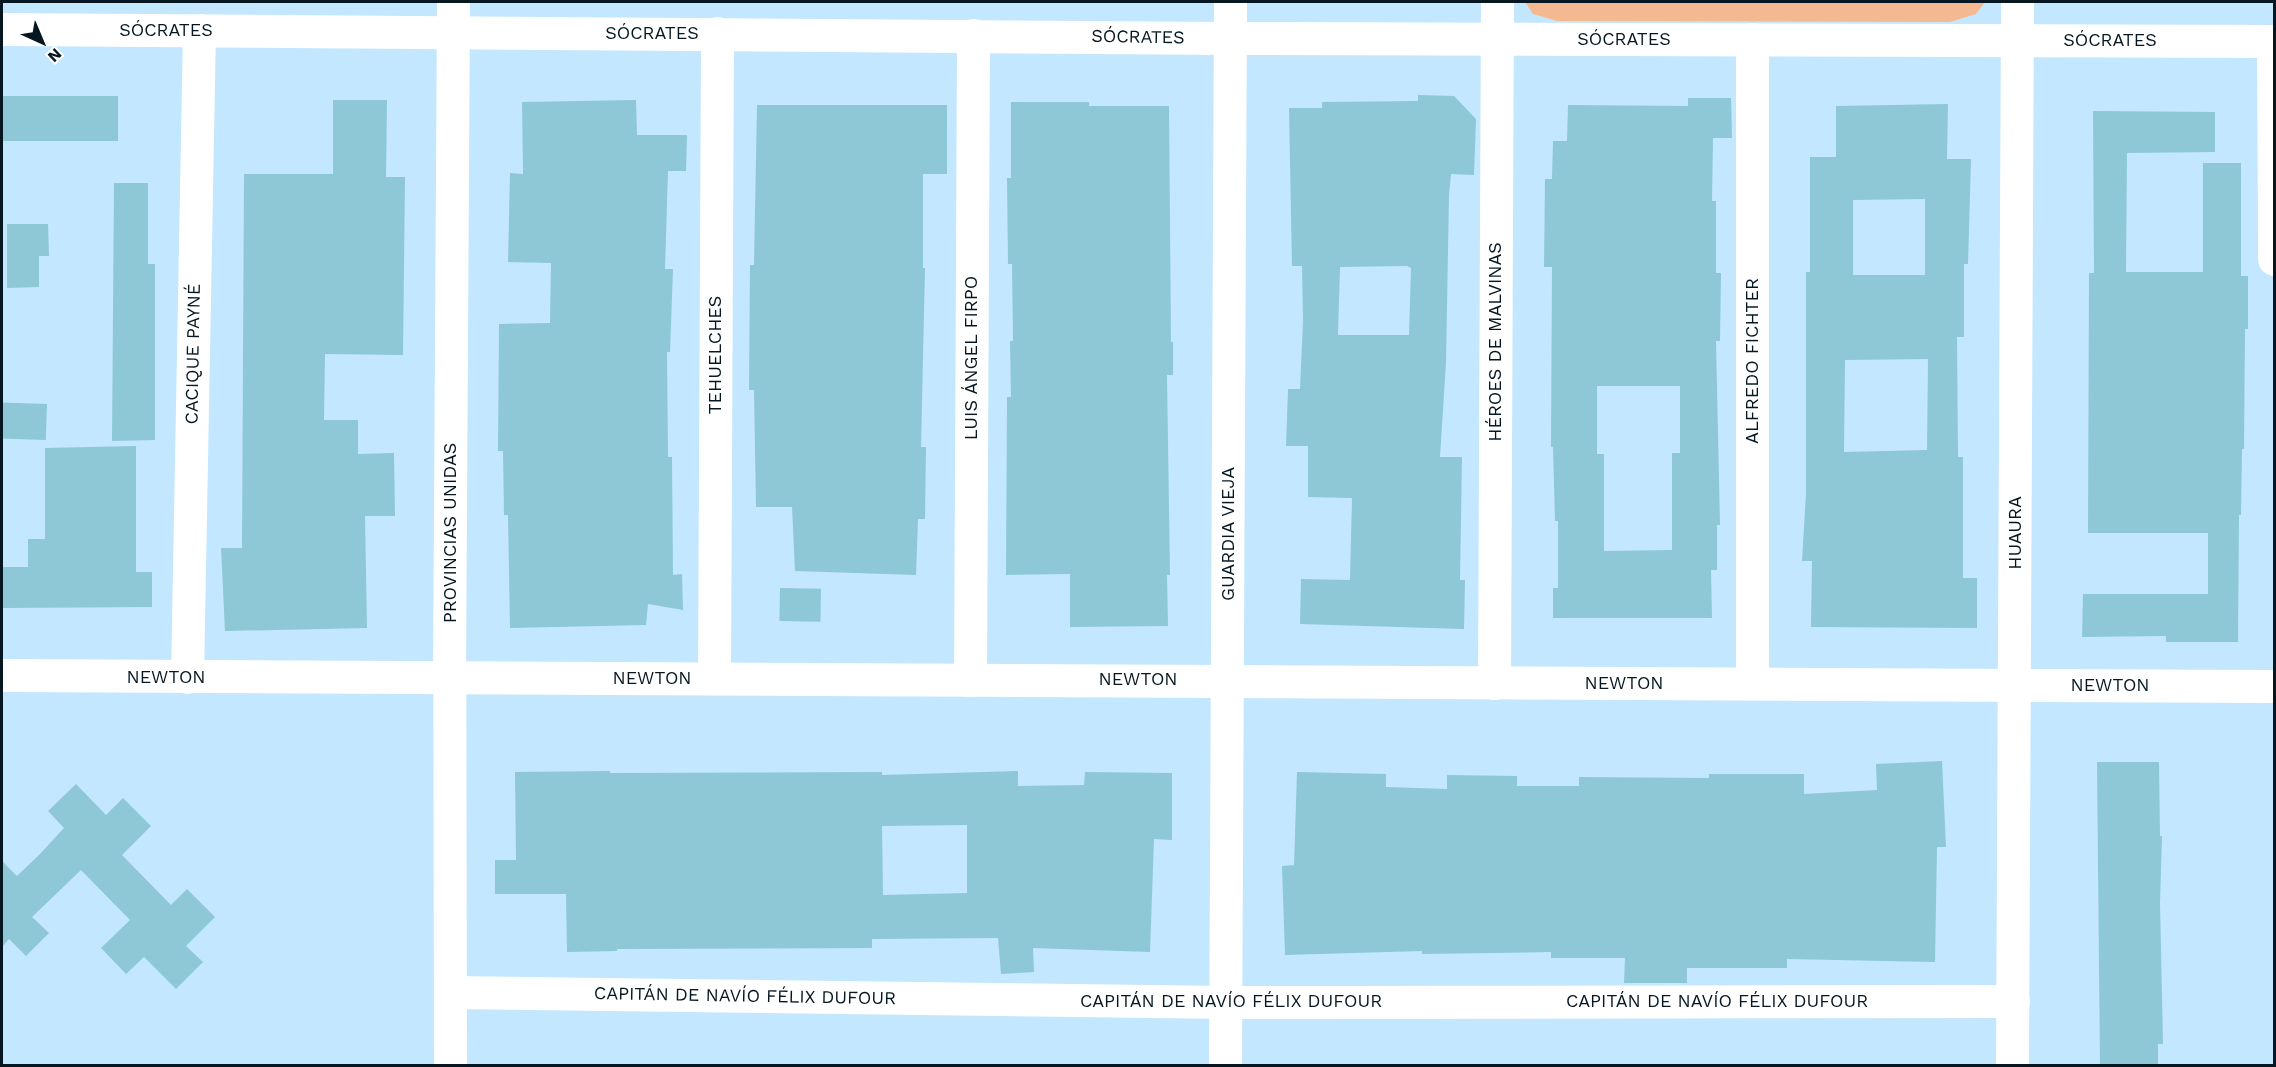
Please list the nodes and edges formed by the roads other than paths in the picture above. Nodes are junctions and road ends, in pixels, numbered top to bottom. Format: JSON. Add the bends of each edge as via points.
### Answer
{"nodes":[{"id":1,"x":1230,"y":2,"type":"edge"},
{"id":2,"x":1497,"y":2,"type":"edge"},
{"id":3,"x":2017,"y":2,"type":"edge"},
{"id":4,"x":453,"y":17,"type":"edge"},
{"id":5,"x":2,"y":28,"type":"edge"},
{"id":6,"x":199,"y":30,"type":"junction"},
{"id":7,"x":717,"y":33,"type":"junction"},
{"id":8,"x":973,"y":35,"type":"junction"},
{"id":9,"x":1230,"y":38,"type":"junction"},
{"id":10,"x":1497,"y":39,"type":"junction"},
{"id":11,"x":1752,"y":39,"type":"junction"},
{"id":12,"x":2016,"y":40,"type":"junction"},
{"id":13,"x":2274,"y":41,"type":"edge"},
{"id":14,"x":2274,"y":259,"type":"edge"},
{"id":15,"x":2,"y":675,"type":"edge"},
{"id":16,"x":187,"y":677,"type":"junction"},
{"id":17,"x":449,"y":677,"type":"junction"},
{"id":18,"x":714,"y":678,"type":"junction"},
{"id":19,"x":1227,"y":679,"type":"junction"},
{"id":20,"x":970,"y":680,"type":"junction"},
{"id":21,"x":1494,"y":683,"type":"junction"},
{"id":22,"x":1752,"y":683,"type":"junction"},
{"id":23,"x":2014,"y":684,"type":"junction"},
{"id":24,"x":2274,"y":686,"type":"edge"},
{"id":25,"x":450,"y":992,"type":"junction"},
{"id":26,"x":2013,"y":1001,"type":"junction"},
{"id":27,"x":1226,"y":1002,"type":"junction"},
{"id":28,"x":450,"y":1065,"type":"edge"},
{"id":29,"x":1226,"y":1065,"type":"edge"},
{"id":30,"x":2012,"y":1065,"type":"edge"}],
"edges":[{"from":1,"to":9,"type":"street","name":"GUARDIA VIEJA"},
{"from":2,"to":10,"type":"street","name":"HÉROES DE MALVINAS"},
{"from":3,"to":12,"type":"street","name":"HUAURA"},
{"from":4,"to":6,"type":"street","name":"SÓCRATES"},
{"from":4,"to":7,"type":"street","name":"SÓCRATES"},
{"from":4,"to":17,"type":"street","name":"PROVINCIAS UNIDAS"},
{"from":5,"to":6,"type":"street","name":"SÓCRATES"},
{"from":6,"to":16,"type":"street","name":"CACIQUE PAYNÉ"},
{"from":7,"to":8,"type":"street","name":"SÓCRATES"},
{"from":7,"to":18,"type":"street","name":"TEHUELCHES"},
{"from":8,"to":9,"type":"street","name":"SÓCRATES"},
{"from":8,"to":20,"type":"street","name":"LUIS ÁNGEL FIRPO"},
{"from":9,"to":10,"type":"street","name":"SÓCRATES"},
{"from":9,"to":19,"type":"street","name":"GUARDIA VIEJA"},
{"from":10,"to":11,"type":"street","name":"SÓCRATES"},
{"from":10,"to":21,"type":"street","name":"HÉROES DE MALVINAS"},
{"from":11,"to":12,"type":"street","name":"SÓCRATES"},
{"from":11,"to":22,"type":"street","name":"ALFREDO FICHTER"},
{"from":12,"to":13,"type":"street","name":"SÓCRATES"},
{"from":12,"to":23,"type":"street","name":"HUAURA"},
{"from":13,"to":14,"type":"street"},
{"from":15,"to":16,"type":"street","name":"NEWTON"},
{"from":16,"to":17,"type":"street","name":"NEWTON"},
{"from":17,"to":18,"type":"street","name":"NEWTON"},
{"from":17,"to":25,"type":"street","name":"PROVINCIAS UNIDAS"},
{"from":18,"to":20,"type":"street","name":"NEWTON"},
{"from":19,"to":20,"type":"street","name":"NEWTON"},
{"from":19,"to":21,"type":"street","name":"NEWTON"},
{"from":19,"to":27,"type":"street","name":"GUARDIA VIEJA"},
{"from":21,"to":22,"type":"street","name":"NEWTON"},
{"from":22,"to":23,"type":"street","name":"NEWTON"},
{"from":23,"to":24,"type":"street","name":"NEWTON"},
{"from":23,"to":26,"type":"street","name":"HUAURA"},
{"from":25,"to":27,"type":"street","name":"CAPITÁN DE NAVÍO FÉLIX DUFOUR"},
{"from":25,"to":28,"type":"street","name":"PROVINCIAS UNIDAS"},
{"from":26,"to":27,"type":"street","name":"CAPITÁN DE NAVÍO FÉLIX DUFOUR"},
{"from":26,"to":30,"type":"street","name":"HUAURA"},
{"from":27,"to":29,"type":"street","name":"GUARDIA VIEJA"}]}
